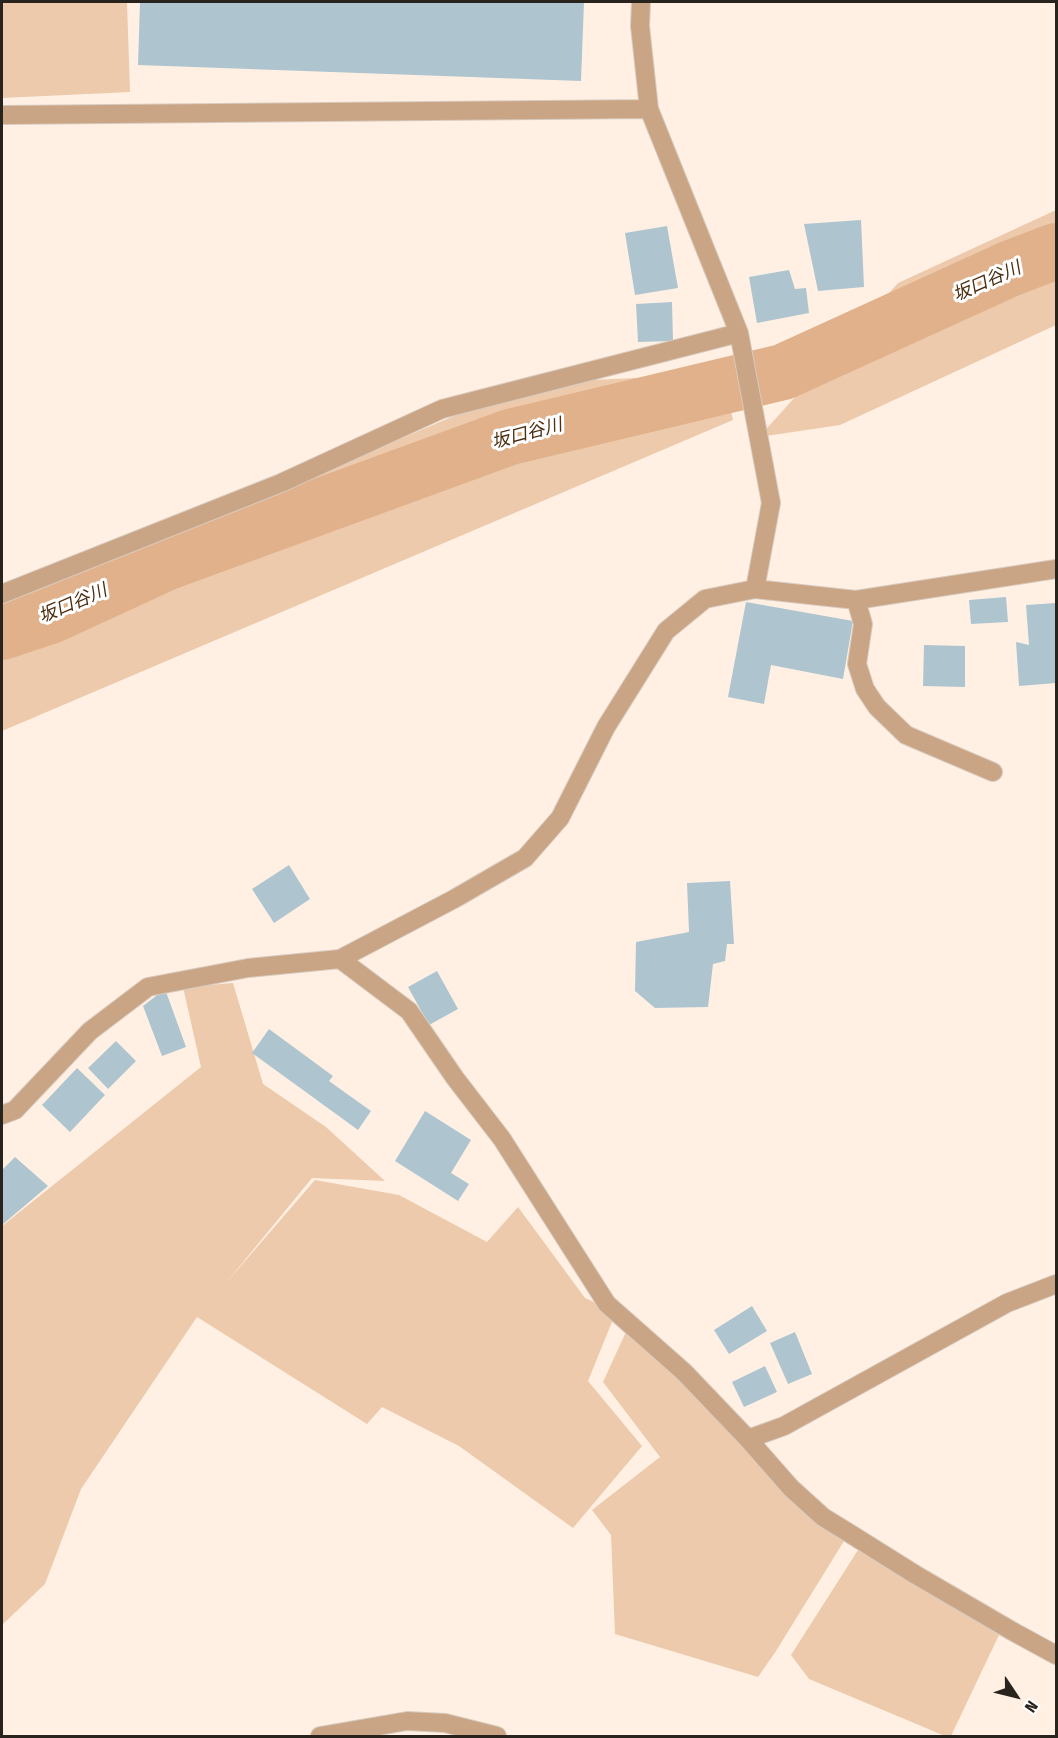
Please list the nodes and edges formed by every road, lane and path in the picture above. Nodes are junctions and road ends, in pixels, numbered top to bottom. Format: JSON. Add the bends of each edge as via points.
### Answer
{"nodes":[{"id":1,"x":640,"y":2,"type":"edge"},
{"id":2,"x":649,"y":109,"type":"junction"},
{"id":3,"x":2,"y":115,"type":"edge"},
{"id":4,"x":739,"y":333,"type":"junction"},
{"id":5,"x":1056,"y":569,"type":"edge"},
{"id":6,"x":755,"y":589,"type":"junction"},
{"id":7,"x":2,"y":594,"type":"edge"},
{"id":8,"x":856,"y":600,"type":"junction"},
{"id":9,"x":993,"y":772,"type":"dead end"},
{"id":10,"x":340,"y":959,"type":"junction"},
{"id":11,"x":2,"y":1115,"type":"edge"},
{"id":12,"x":1056,"y":1284,"type":"edge"},
{"id":13,"x":748,"y":1439,"type":"junction"},
{"id":14,"x":1056,"y":1655,"type":"edge"},
{"id":15,"x":320,"y":1737,"type":"edge"},
{"id":16,"x":497,"y":1737,"type":"edge"}],
"edges":[{"from":1,"to":2,"type":"street"},
{"from":2,"to":3,"type":"street"},
{"from":2,"to":4,"type":"street"},
{"from":4,"to":6,"type":"street","via":[[771,503]]},
{"from":4,"to":7,"type":"street","via":[[442,409],[281,483]]},
{"from":5,"to":8,"type":"street"},
{"from":6,"to":8,"type":"street"},
{"from":6,"to":10,"type":"street","via":[[705,599],[666,631],[606,727],[560,818],[525,858]]},
{"from":8,"to":9,"type":"street","via":[[863,624],[857,664],[865,689],[877,707],[906,735]]},
{"from":10,"to":11,"type":"street","via":[[248,968],[148,987],[90,1031],[15,1110]]},
{"from":10,"to":13,"type":"street","via":[[409,1011],[502,1139],[607,1304],[684,1372]]},
{"from":12,"to":13,"type":"street","via":[[1007,1303],[784,1426]]},
{"from":13,"to":14,"type":"street","via":[[824,1517]]},
{"from":15,"to":16,"type":"street","via":[[407,1721],[445,1723]]}]}
